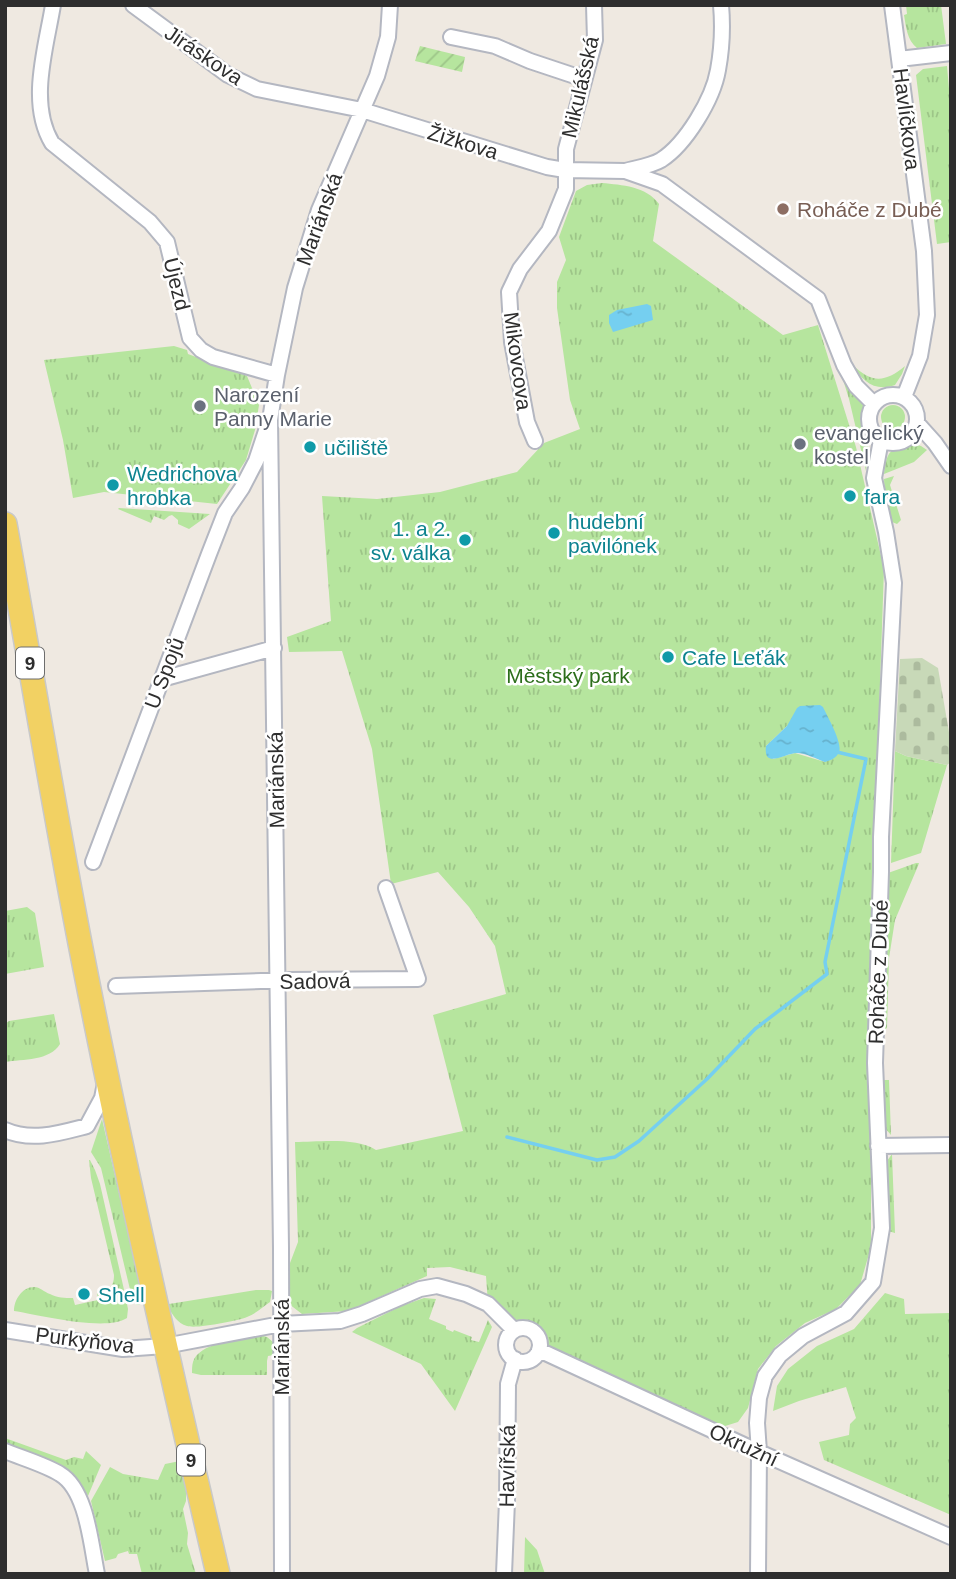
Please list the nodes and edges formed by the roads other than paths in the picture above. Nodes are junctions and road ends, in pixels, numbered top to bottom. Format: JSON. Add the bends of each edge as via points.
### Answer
{"nodes":[{"id":1,"x":53,"y":5,"type":"edge"},
{"id":2,"x":133,"y":5,"type":"edge"},
{"id":3,"x":390,"y":5,"type":"edge"},
{"id":4,"x":594,"y":5,"type":"edge"},
{"id":5,"x":721,"y":5,"type":"edge"},
{"id":6,"x":892,"y":5,"type":"edge"},
{"id":7,"x":451,"y":37,"type":"dead end"},
{"id":8,"x":951,"y":53,"type":"edge"},
{"id":9,"x":899,"y":59,"type":"junction"},
{"id":10,"x":584,"y":79,"type":"junction"},
{"id":11,"x":362,"y":110,"type":"junction"},
{"id":12,"x":660,"y":161,"type":"junction"},
{"id":13,"x":565,"y":170,"type":"junction"},
{"id":14,"x":625,"y":171,"type":"junction"},
{"id":15,"x":668,"y":189,"type":"junction"},
{"id":16,"x":277,"y":374,"type":"junction"},
{"id":17,"x":904,"y":397,"type":"junction"},
{"id":18,"x":874,"y":404,"type":"junction"},
{"id":19,"x":270,"y":420,"type":"junction"},
{"id":20,"x":917,"y":423,"type":"junction"},
{"id":21,"x":908,"y":438,"type":"junction"},
{"id":22,"x":881,"y":440,"type":"junction"},
{"id":23,"x":535,"y":441,"type":"dead end"},
{"id":24,"x":935,"y":443,"type":"junction"},
{"id":25,"x":951,"y":466,"type":"edge"},
{"id":26,"x":5,"y":524,"type":"edge"},
{"id":27,"x":274,"y":648,"type":"junction"},
{"id":28,"x":162,"y":679,"type":"junction"},
{"id":29,"x":93,"y":862,"type":"dead end"},
{"id":30,"x":386,"y":888,"type":"dead end"},
{"id":31,"x":278,"y":981,"type":"junction"},
{"id":32,"x":116,"y":986,"type":"dead end"},
{"id":33,"x":106,"y":1075,"type":"junction"},
{"id":34,"x":10,"y":1132,"type":"edge"},
{"id":35,"x":951,"y":1145,"type":"edge"},
{"id":36,"x":878,"y":1146,"type":"junction"},
{"id":37,"x":281,"y":1324,"type":"junction"},
{"id":38,"x":5,"y":1330,"type":"edge"},
{"id":39,"x":514,"y":1330,"type":"junction"},
{"id":40,"x":165,"y":1346,"type":"junction"},
{"id":41,"x":539,"y":1350,"type":"junction"},
{"id":42,"x":515,"y":1359,"type":"junction"},
{"id":43,"x":5,"y":1451,"type":"edge"},
{"id":44,"x":759,"y":1452,"type":"junction"},
{"id":45,"x":951,"y":1537,"type":"edge"},
{"id":46,"x":97,"y":1574,"type":"edge"},
{"id":47,"x":218,"y":1574,"type":"edge"},
{"id":48,"x":282,"y":1574,"type":"edge"},
{"id":49,"x":504,"y":1574,"type":"edge"},
{"id":50,"x":758,"y":1574,"type":"edge"}],
"edges":[{"from":1,"to":16,"type":"street","name":"Újezd","via":[[40,86],[41,116],[52,143],[150,222],[167,242],[190,338],[201,350]]},
{"from":2,"to":11,"type":"street","name":"Jiráskova","via":[[228,75],[257,89]]},
{"from":3,"to":11,"type":"street","name":"Mariánská","via":[[388,37]]},
{"from":4,"to":10,"type":"street","name":"Mikulášská","via":[[595,40]]},
{"from":5,"to":12,"type":"street","via":[[718,73],[680,145]]},
{"from":6,"to":9,"type":"street","name":"Havlíčkova"},
{"from":7,"to":10,"type":"street","via":[[495,46]]},
{"from":8,"to":9,"type":"street"},
{"from":9,"to":17,"type":"street","name":"Havlíčkova","via":[[924,251],[927,315],[920,356]]},
{"from":10,"to":13,"type":"street","name":"Mikulášská"},
{"from":11,"to":13,"type":"street","name":"Žižkova"},
{"from":11,"to":16,"type":"street","name":"Mariánská","via":[[318,210]]},
{"from":12,"to":14,"type":"street"},
{"from":12,"to":15,"type":"street"},
{"from":13,"to":14,"type":"street"},
{"from":13,"to":23,"type":"street","name":"Mikovcova","via":[[566,190],[549,231],[520,268],[509,292],[512,342]]},
{"from":14,"to":15,"type":"street"},
{"from":15,"to":18,"type":"street","via":[[818,299],[844,365]]},
{"from":16,"to":19,"type":"street","name":"Mariánská"},
{"from":17,"to":18,"type":"street","via":[[887,396]]},
{"from":17,"to":20,"type":"street","via":[[915,408]]},
{"from":18,"to":22,"type":"street","name":"Roháče z Dubé","via":[[869,425]]},
{"from":19,"to":27,"type":"street","name":"Mariánská"},
{"from":19,"to":28,"type":"street","name":"U Spojů","via":[[256,461],[225,513]]},
{"from":20,"to":21,"type":"street"},
{"from":20,"to":24,"type":"street"},
{"from":21,"to":22,"type":"street","via":[[893,443]]},
{"from":21,"to":24,"type":"street"},
{"from":22,"to":36,"type":"street","name":"Roháče z Dubé","via":[[874,478],[894,583],[881,837],[875,1063]]},
{"from":24,"to":25,"type":"street"},
{"from":26,"to":33,"type":"main road","number":"9"},
{"from":27,"to":28,"type":"street"},
{"from":27,"to":31,"type":"street","name":"Mariánská"},
{"from":28,"to":29,"type":"street","name":"U Spojů"},
{"from":30,"to":31,"type":"street","name":"Sadová","via":[[418,979]]},
{"from":31,"to":32,"type":"street","name":"Sadová"},
{"from":31,"to":37,"type":"street","name":"Mariánská"},
{"from":33,"to":34,"type":"street","via":[[102,1098],[88,1126],[51,1136]]},
{"from":33,"to":40,"type":"main road","number":"9"},
{"from":35,"to":36,"type":"street"},
{"from":36,"to":44,"type":"street","name":"Roháče z Dubé","via":[[882,1228],[873,1282],[846,1313],[803,1335],[780,1355],[765,1376],[758,1410]]},
{"from":37,"to":39,"type":"street","name":"Okružní","via":[[340,1321],[437,1286],[488,1304]]},
{"from":37,"to":40,"type":"street","name":"Okružní"},
{"from":37,"to":48,"type":"street","name":"Mariánská"},
{"from":38,"to":40,"type":"street","name":"Purkyňova","via":[[123,1349]]},
{"from":39,"to":41,"type":"street","name":"Okružní","via":[[534,1332],[540,1340]]},
{"from":39,"to":42,"type":"street","via":[[507,1349]]},
{"from":40,"to":47,"type":"main road","number":"9"},
{"from":41,"to":42,"type":"street","via":[[526,1361]]},
{"from":41,"to":44,"type":"street","name":"Okružní"},
{"from":42,"to":49,"type":"street","name":"Havířská","via":[[508,1384]]},
{"from":43,"to":46,"type":"street","via":[[61,1474],[72,1485],[80,1498]]},
{"from":44,"to":45,"type":"street","name":"Okružní"},
{"from":44,"to":50,"type":"street","name":"Roháče z Dubé"}]}
